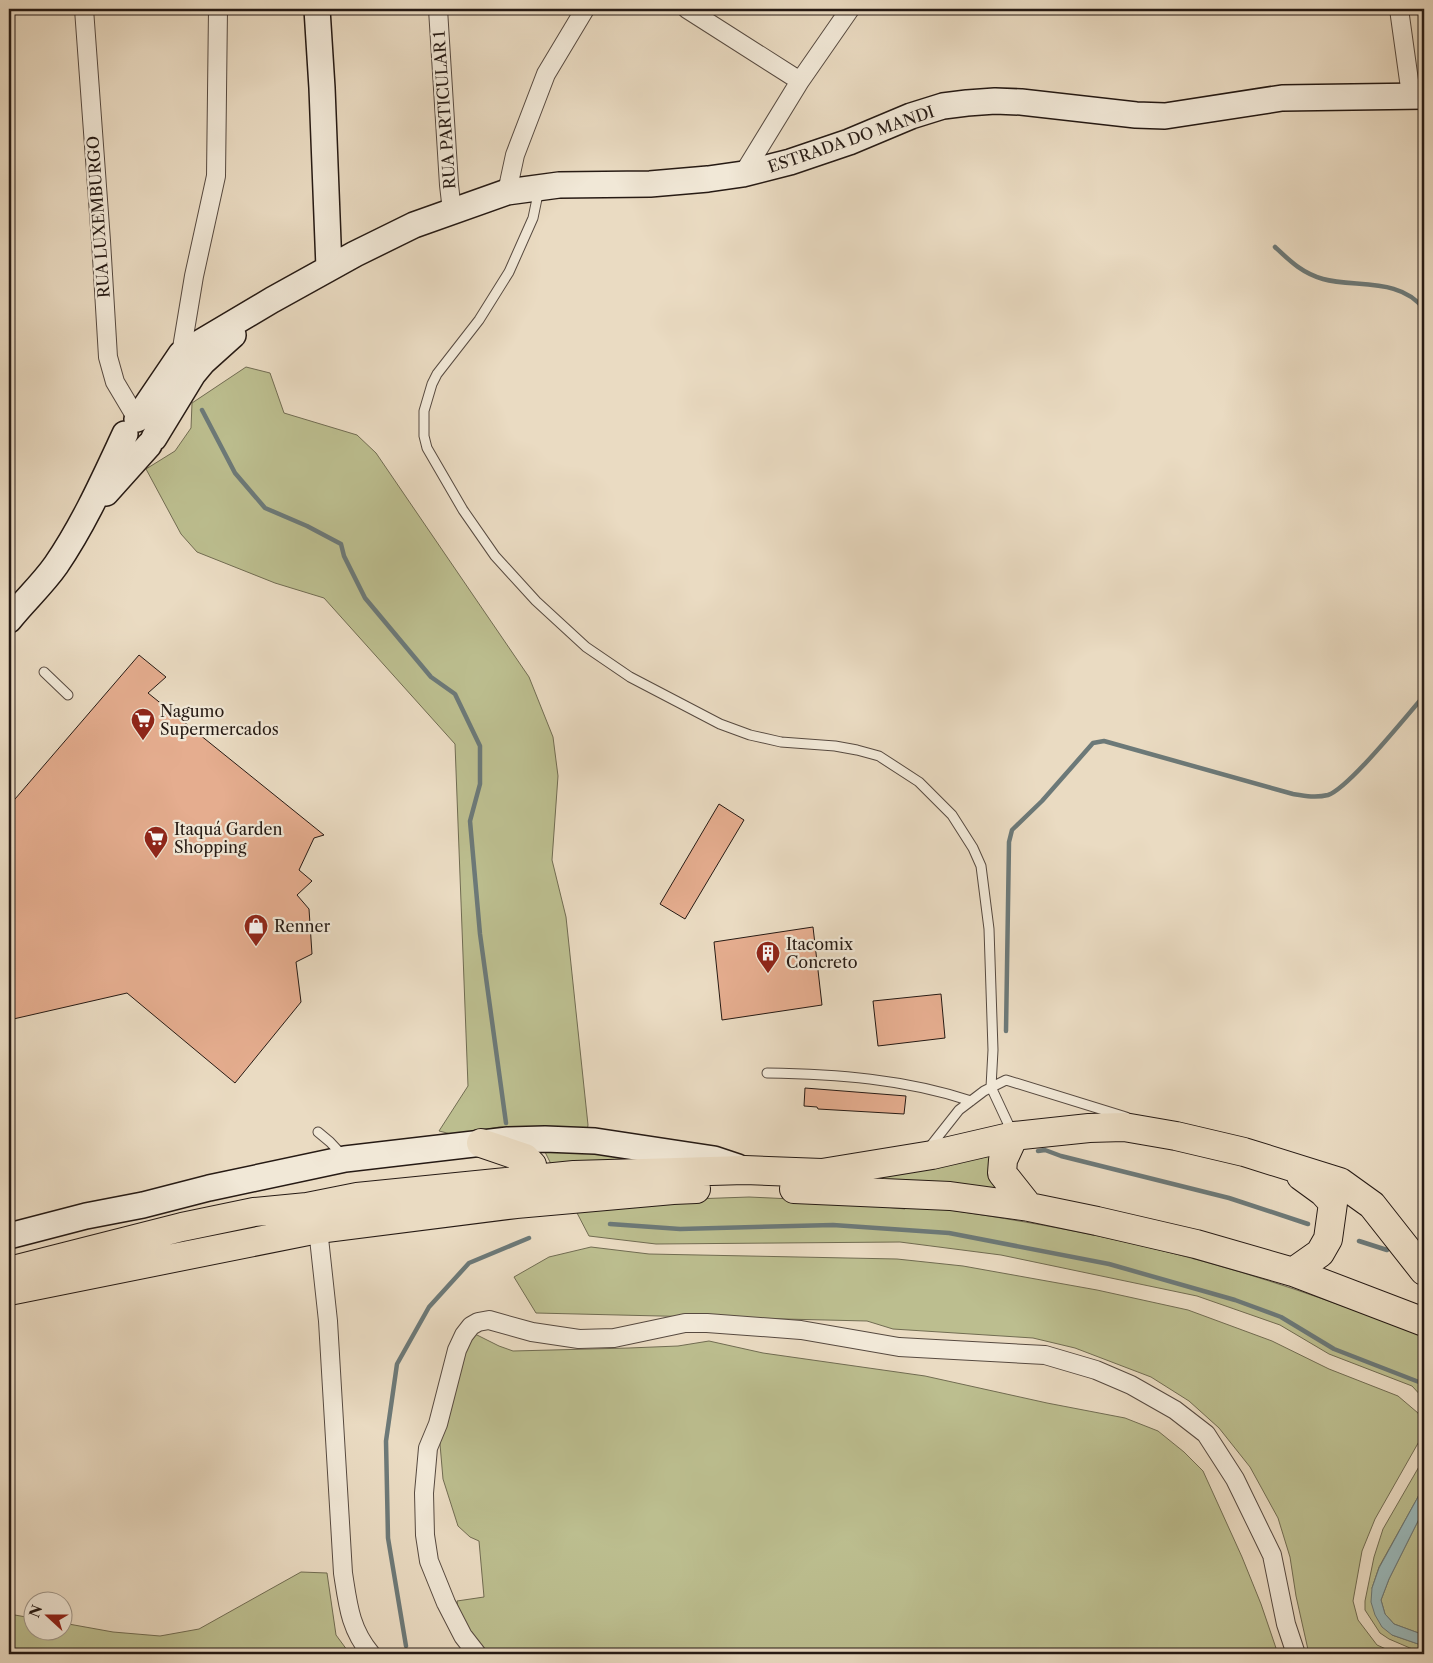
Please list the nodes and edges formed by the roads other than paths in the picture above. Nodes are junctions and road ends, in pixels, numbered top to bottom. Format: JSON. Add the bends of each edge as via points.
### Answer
{"nodes":[{"id":1,"x":84,"y":9,"type":"edge"},
{"id":2,"x":218,"y":9,"type":"edge"},
{"id":3,"x":317,"y":9,"type":"edge"},
{"id":4,"x":438,"y":9,"type":"edge"},
{"id":5,"x":585,"y":9,"type":"edge"},
{"id":6,"x":687,"y":9,"type":"edge"},
{"id":7,"x":850,"y":9,"type":"edge"},
{"id":8,"x":1399,"y":9,"type":"edge"},
{"id":9,"x":800,"y":81,"type":"junction"},
{"id":10,"x":1418,"y":96,"type":"edge"},
{"id":11,"x":742,"y":174,"type":"junction"},
{"id":12,"x":539,"y":186,"type":"junction"},
{"id":13,"x":507,"y":192,"type":"junction"},
{"id":14,"x":452,"y":211,"type":"junction"},
{"id":15,"x":329,"y":268,"type":"junction"},
{"id":16,"x":272,"y":300,"type":"junction"},
{"id":17,"x":181,"y":354,"type":"junction"},
{"id":18,"x":131,"y":426,"type":"junction"},
{"id":19,"x":152,"y":442,"type":"junction"},
{"id":20,"x":92,"y":507,"type":"junction"},
{"id":21,"x":10,"y":617,"type":"edge"},
{"id":22,"x":44,"y":672,"type":"dead end"},
{"id":23,"x":68,"y":695,"type":"dead end"},
{"id":24,"x":767,"y":1074,"type":"dead end"},
{"id":25,"x":991,"y":1087,"type":"junction"},
{"id":26,"x":971,"y":1101,"type":"junction"},
{"id":27,"x":318,"y":1132,"type":"dead end"},
{"id":28,"x":1014,"y":1136,"type":"junction"},
{"id":29,"x":481,"y":1143,"type":"junction"},
{"id":30,"x":1221,"y":1146,"type":"junction"},
{"id":31,"x":922,"y":1157,"type":"junction"},
{"id":32,"x":345,"y":1159,"type":"junction"},
{"id":33,"x":1287,"y":1166,"type":"junction"},
{"id":34,"x":744,"y":1170,"type":"junction"},
{"id":35,"x":531,"y":1180,"type":"junction"},
{"id":36,"x":494,"y":1207,"type":"junction"},
{"id":37,"x":1030,"y":1207,"type":"junction"},
{"id":38,"x":318,"y":1229,"type":"junction"},
{"id":39,"x":9,"y":1236,"type":"edge"},
{"id":40,"x":9,"y":1270,"type":"edge"},
{"id":41,"x":1424,"y":1271,"type":"edge"},
{"id":42,"x":1293,"y":1272,"type":"junction"},
{"id":43,"x":9,"y":1291,"type":"edge"},
{"id":44,"x":1424,"y":1322,"type":"edge"},
{"id":45,"x":372,"y":1654,"type":"edge"},
{"id":46,"x":477,"y":1654,"type":"edge"},
{"id":47,"x":1296,"y":1654,"type":"edge"}],
"edges":[{"from":1,"to":18,"type":"street","name":"RUA LUXEMBURGO","via":[[108,357]]},
{"from":2,"to":17,"type":"street","via":[[216,176]]},
{"from":3,"to":15,"type":"main road"},
{"from":4,"to":14,"type":"street","name":"RUA PARTICULAR 1"},
{"from":5,"to":13,"type":"street","via":[[546,74],[515,155]]},
{"from":6,"to":9,"type":"street"},
{"from":7,"to":9,"type":"street"},
{"from":8,"to":10,"type":"street"},
{"from":9,"to":11,"type":"street"},
{"from":10,"to":11,"type":"main road","name":"ESTRADA DO MANDI","via":[[1282,98],[1165,116],[1021,102],[967,103],[943,106],[911,116],[849,142]]},
{"from":11,"to":12,"type":"main road","name":"ESTRADA DO MANDI","via":[[650,184]]},
{"from":12,"to":13,"type":"main road","name":"ESTRADA DO MANDI"},
{"from":12,"to":25,"type":"lane","via":[[533,218],[509,272],[432,384],[424,411],[427,448],[495,556],[536,602],[586,647],[630,677],[720,724],[780,742],[835,746],[879,756],[919,782],[952,815],[981,866],[989,930]]},
{"from":13,"to":14,"type":"main road","name":"ESTRADA DO MANDI"},
{"from":14,"to":15,"type":"main road","name":"ESTRADA DO MANDI"},
{"from":15,"to":16,"type":"main road","name":"ESTRADA DO MANDI"},
{"from":16,"to":17,"type":"main road","name":"ESTRADA DO MANDI"},
{"from":16,"to":19,"type":"main road","name":"ESTRADA DO MANDI","via":[[203,362]]},
{"from":17,"to":18,"type":"main road","name":"ESTRADA DO MANDI"},
{"from":18,"to":19,"type":"main road","via":[[128,442],[136,448]]},
{"from":18,"to":20,"type":"main road","name":"ESTRADA DO MANDI"},
{"from":19,"to":20,"type":"main road","name":"ESTRADA DO MANDI"},
{"from":20,"to":21,"type":"main road","name":"ESTRADA DO MANDI","via":[[55,566]]},
{"from":22,"to":23,"type":"lane"},
{"from":24,"to":26,"type":"lane","via":[[873,1079],[942,1091]]},
{"from":25,"to":26,"type":"lane"},
{"from":25,"to":28,"type":"lane"},
{"from":25,"to":30,"type":"lane","via":[[1006,1080]]},
{"from":26,"to":31,"type":"lane","via":[[959,1110]]},
{"from":27,"to":32,"type":"lane"},
{"from":28,"to":30,"type":"highway","via":[[1124,1127]]},
{"from":28,"to":31,"type":"highway"},
{"from":28,"to":37,"type":"highway","via":[[1003,1160],[1002,1173]]},
{"from":29,"to":32,"type":"main road"},
{"from":29,"to":34,"type":"main road","via":[[545,1139],[595,1141],[714,1159]]},
{"from":29,"to":35,"type":"highway","via":[[525,1158],[532,1165]]},
{"from":30,"to":33,"type":"highway"},
{"from":31,"to":34,"type":"highway","via":[[822,1173]]},
{"from":32,"to":39,"type":"main road"},
{"from":33,"to":41,"type":"highway","via":[[1340,1182],[1372,1205]]},
{"from":33,"to":42,"type":"highway","via":[[1333,1203],[1328,1239],[1320,1253]]},
{"from":34,"to":35,"type":"highway","via":[[574,1175]]},
{"from":35,"to":36,"type":"highway","via":[[524,1193]]},
{"from":35,"to":40,"type":"highway","via":[[357,1197],[307,1207],[254,1212]]},
{"from":36,"to":37,"type":"highway","via":[[673,1190],[773,1188],[950,1196]]},
{"from":36,"to":38,"type":"highway"},
{"from":37,"to":42,"type":"highway","via":[[1177,1239]]},
{"from":38,"to":43,"type":"highway"},
{"from":38,"to":45,"type":"street","via":[[328,1321],[342,1574],[357,1634]]},
{"from":42,"to":44,"type":"highway"},
{"from":46,"to":47,"type":"street","via":[[463,1636],[428,1561],[424,1493],[428,1448],[438,1424],[457,1350],[471,1326],[489,1320],[532,1332],[580,1339],[614,1338],[685,1323],[801,1330],[899,1347],[1045,1355],[1096,1370],[1175,1410],[1206,1434],[1235,1479],[1272,1555],[1286,1624]]}]}
